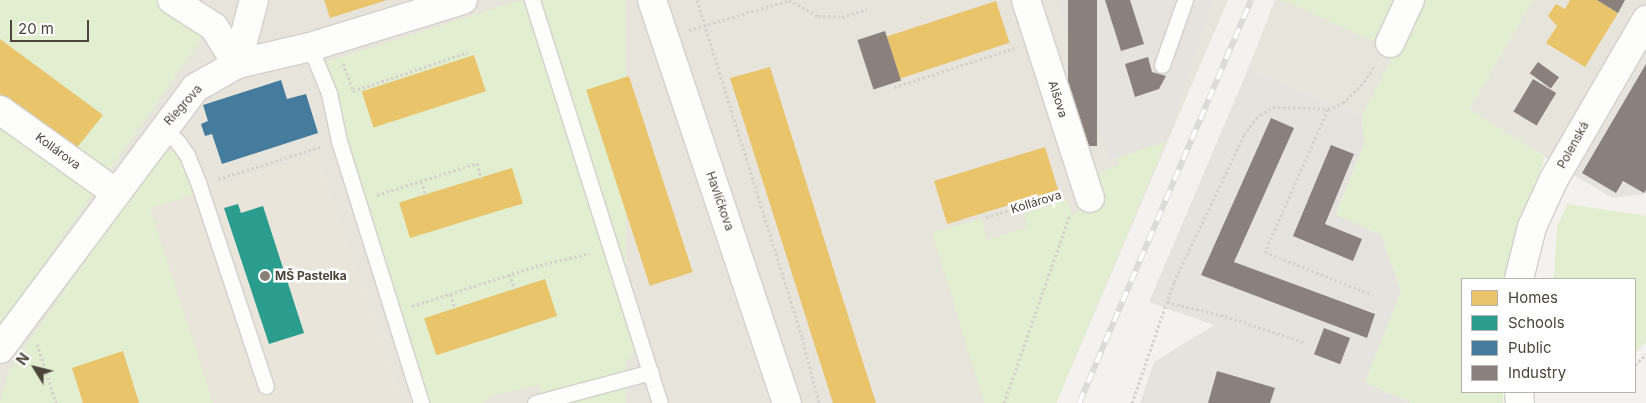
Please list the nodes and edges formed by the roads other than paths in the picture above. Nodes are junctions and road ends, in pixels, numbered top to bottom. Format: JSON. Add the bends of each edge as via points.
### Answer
{"nodes":[{"id":1,"x":172,"y":0,"type":"edge"},
{"id":2,"x":254,"y":0,"type":"edge"},
{"id":3,"x":463,"y":0,"type":"edge"},
{"id":4,"x":532,"y":0,"type":"edge"},
{"id":5,"x":652,"y":0,"type":"edge"},
{"id":6,"x":1026,"y":0,"type":"edge"},
{"id":7,"x":1185,"y":0,"type":"edge"},
{"id":8,"x":1410,"y":0,"type":"edge"},
{"id":9,"x":1646,"y":20,"type":"edge"},
{"id":10,"x":1390,"y":43,"type":"road end"},
{"id":11,"x":310,"y":48,"type":"junction"},
{"id":12,"x":237,"y":64,"type":"junction"},
{"id":13,"x":1162,"y":65,"type":"dead end"},
{"id":14,"x":0,"y":110,"type":"edge"},
{"id":15,"x":162,"y":129,"type":"junction"},
{"id":16,"x":116,"y":193,"type":"junction"},
{"id":17,"x":1083,"y":197,"type":"road end"},
{"id":18,"x":1518,"y":278,"type":"edge"},
{"id":19,"x":0,"y":349,"type":"edge"},
{"id":20,"x":651,"y":372,"type":"junction"},
{"id":21,"x":266,"y":386,"type":"dead end"},
{"id":22,"x":421,"y":403,"type":"edge"},
{"id":23,"x":535,"y":403,"type":"edge"},
{"id":24,"x":660,"y":403,"type":"edge"},
{"id":25,"x":787,"y":403,"type":"edge"}],
"edges":[{"from":1,"to":12,"type":"street","via":[[214,27]]},
{"from":2,"to":12,"type":"street"},
{"from":3,"to":11,"type":"street","name":"Riegrova"},
{"from":4,"to":20,"type":"lane"},
{"from":5,"to":25,"type":"street","name":"Havlíčkova"},
{"from":6,"to":17,"type":"street","name":"Alšova"},
{"from":7,"to":13,"type":"lane"},
{"from":8,"to":10,"type":"street"},
{"from":9,"to":18,"type":"street","name":"Polenská","via":[[1554,179],[1532,226]]},
{"from":11,"to":12,"type":"street","name":"Riegrova"},
{"from":11,"to":22,"type":"lane","via":[[329,93],[339,141]]},
{"from":12,"to":15,"type":"street","name":"Riegrova","via":[[195,88]]},
{"from":14,"to":16,"type":"street","name":"Kollárova"},
{"from":15,"to":16,"type":"street","name":"Riegrova"},
{"from":15,"to":21,"type":"lane","via":[[177,141],[199,185]]},
{"from":16,"to":19,"type":"street","name":"Riegrova"},
{"from":20,"to":23,"type":"lane"},
{"from":20,"to":24,"type":"lane"}]}
